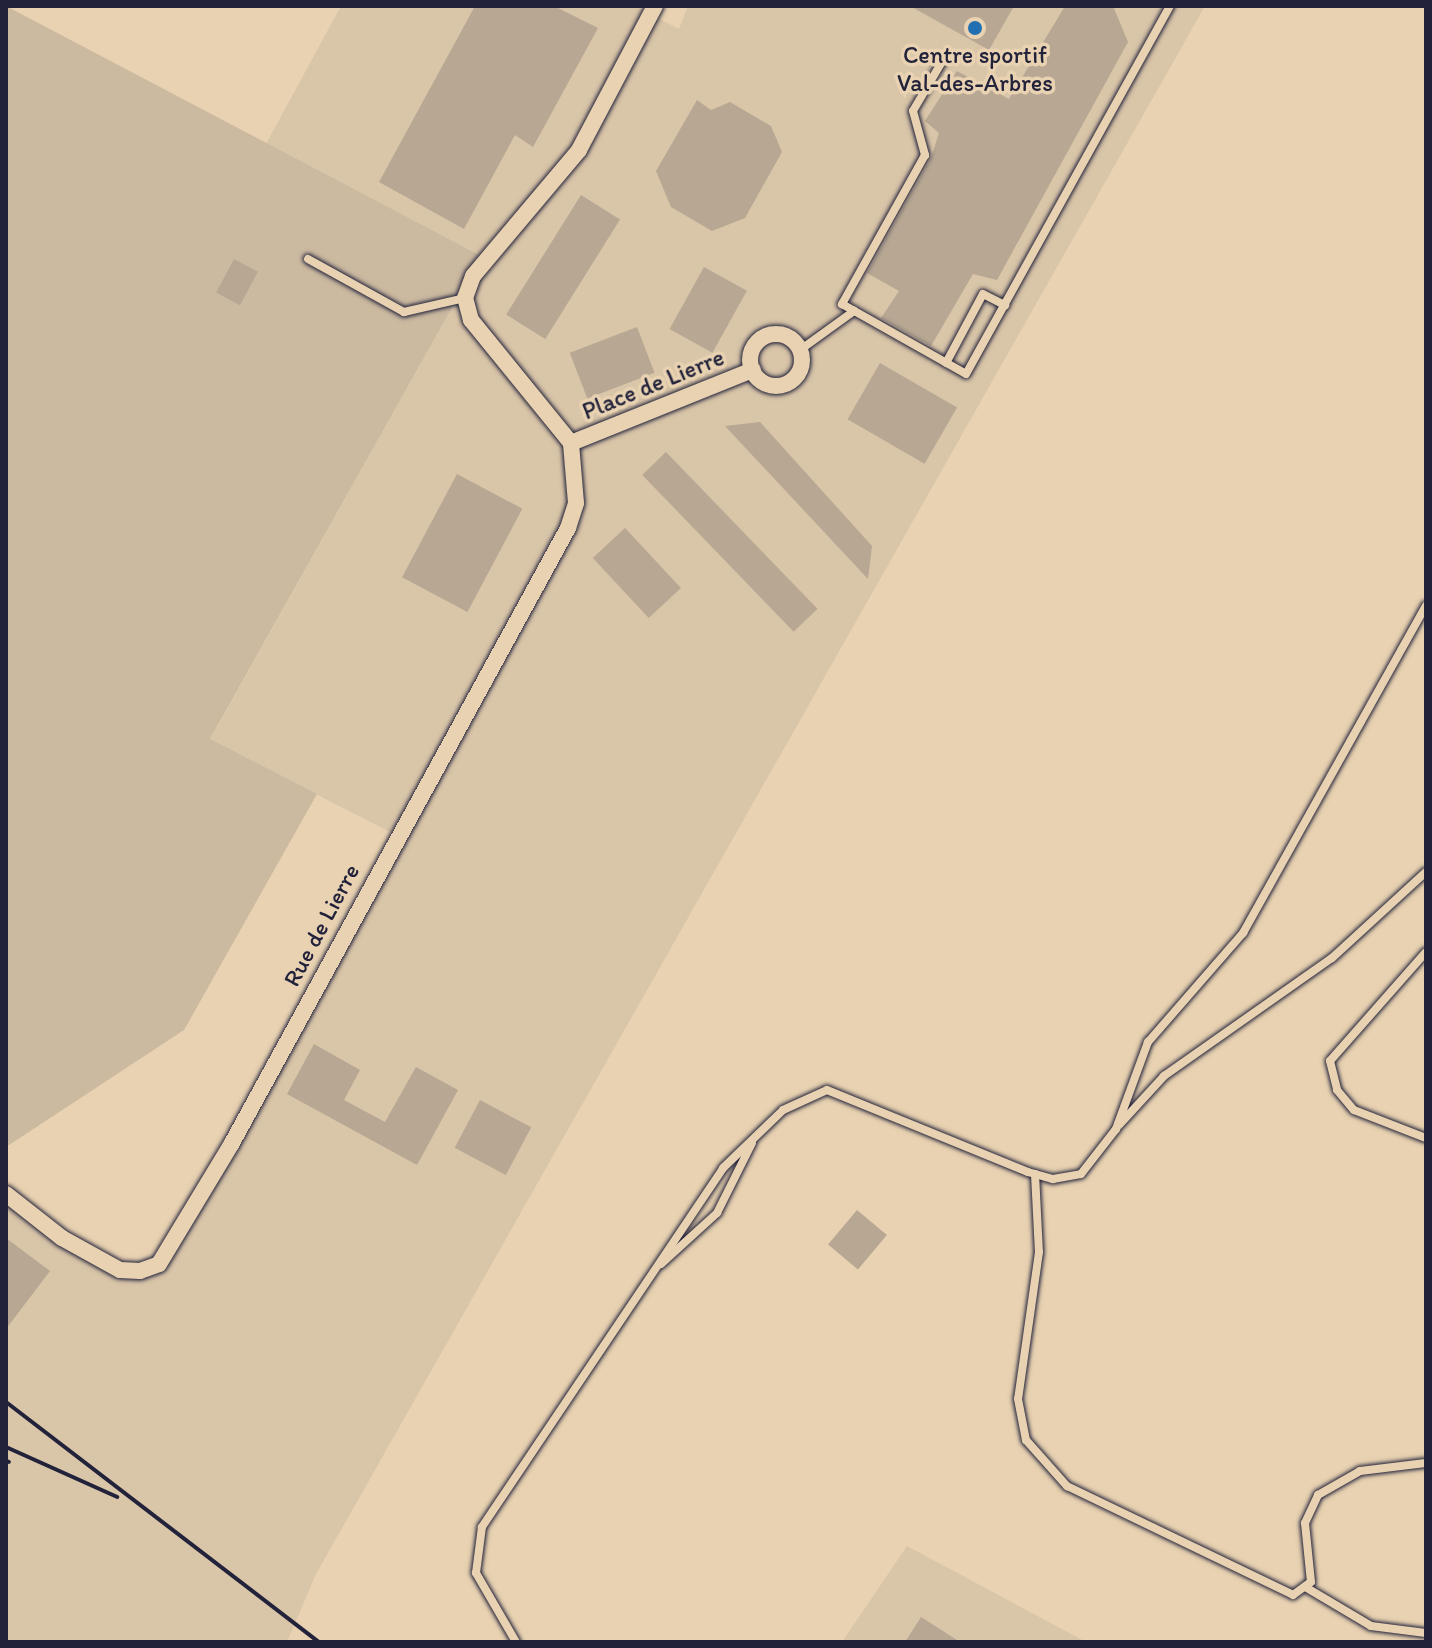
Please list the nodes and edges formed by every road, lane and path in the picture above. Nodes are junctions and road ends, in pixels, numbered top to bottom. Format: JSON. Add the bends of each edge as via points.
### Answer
{"nodes":[{"id":1,"x":655,"y":6,"type":"edge"},
{"id":2,"x":1170,"y":6,"type":"edge"},
{"id":3,"x":943,"y":60,"type":"dead end"},
{"id":4,"x":308,"y":259,"type":"dead end"},
{"id":5,"x":465,"y":298,"type":"junction"},
{"id":6,"x":1005,"y":305,"type":"junction"},
{"id":7,"x":854,"y":311,"type":"junction"},
{"id":8,"x":800,"y":350,"type":"junction"},
{"id":9,"x":946,"y":363,"type":"junction"},
{"id":10,"x":753,"y":370,"type":"junction"},
{"id":11,"x":571,"y":443,"type":"junction"},
{"id":12,"x":1426,"y":606,"type":"edge"},
{"id":13,"x":1426,"y":872,"type":"edge"},
{"id":14,"x":1426,"y":952,"type":"edge"},
{"id":15,"x":1116,"y":1129,"type":"junction"},
{"id":16,"x":753,"y":1138,"type":"junction"},
{"id":17,"x":1426,"y":1138,"type":"edge"},
{"id":18,"x":1035,"y":1174,"type":"junction"},
{"id":19,"x":6,"y":1194,"type":"edge"},
{"id":20,"x":653,"y":1271,"type":"junction"},
{"id":21,"x":1426,"y":1463,"type":"edge"},
{"id":22,"x":1307,"y":1588,"type":"junction"},
{"id":23,"x":1426,"y":1633,"type":"edge"},
{"id":24,"x":516,"y":1642,"type":"edge"}],
"edges":[{"from":1,"to":5,"type":"street","via":[[579,150],[473,276]]},
{"from":2,"to":6,"type":"lane"},
{"from":3,"to":7,"type":"lane","via":[[913,111],[925,155],[842,304]]},
{"from":4,"to":5,"type":"lane","via":[[404,312]]},
{"from":5,"to":11,"type":"street","via":[[471,320]]},
{"from":6,"to":9,"type":"lane","via":[[966,374]]},
{"from":6,"to":9,"type":"lane","via":[[983,294]]},
{"from":7,"to":8,"type":"lane"},
{"from":7,"to":9,"type":"lane"},
{"from":8,"to":10,"type":"street","name":"Place de Lierre","via":[[800,369],[789,382],[764,382]]},
{"from":8,"to":10,"type":"street","name":"Place de Lierre","via":[[784,335],[768,335],[755,346]]},
{"from":10,"to":11,"type":"street","name":"Place de Lierre"},
{"from":11,"to":19,"type":"street","name":"Rue de Lierre","via":[[576,503],[568,528],[159,1264],[120,1270],[62,1238]]},
{"from":12,"to":15,"type":"lane","via":[[1361,711],[1243,933],[1148,1042]]},
{"from":13,"to":15,"type":"lane","via":[[1332,958],[1164,1076]]},
{"from":14,"to":17,"type":"lane","via":[[1330,1061],[1337,1090],[1354,1110]]},
{"from":15,"to":18,"type":"lane","via":[[1081,1174]]},
{"from":16,"to":18,"type":"lane","via":[[806,1096],[845,1092]]},
{"from":16,"to":20,"type":"lane","via":[[723,1168]]},
{"from":16,"to":20,"type":"lane","via":[[717,1213]]},
{"from":18,"to":22,"type":"lane","via":[[1039,1252],[1018,1399],[1034,1453],[1067,1486],[1245,1576],[1284,1594]]},
{"from":20,"to":24,"type":"lane","via":[[477,1541],[481,1589]]},
{"from":21,"to":22,"type":"lane","via":[[1360,1471],[1318,1495],[1306,1514],[1313,1574]]},
{"from":22,"to":23,"type":"lane","via":[[1371,1626]]}]}
